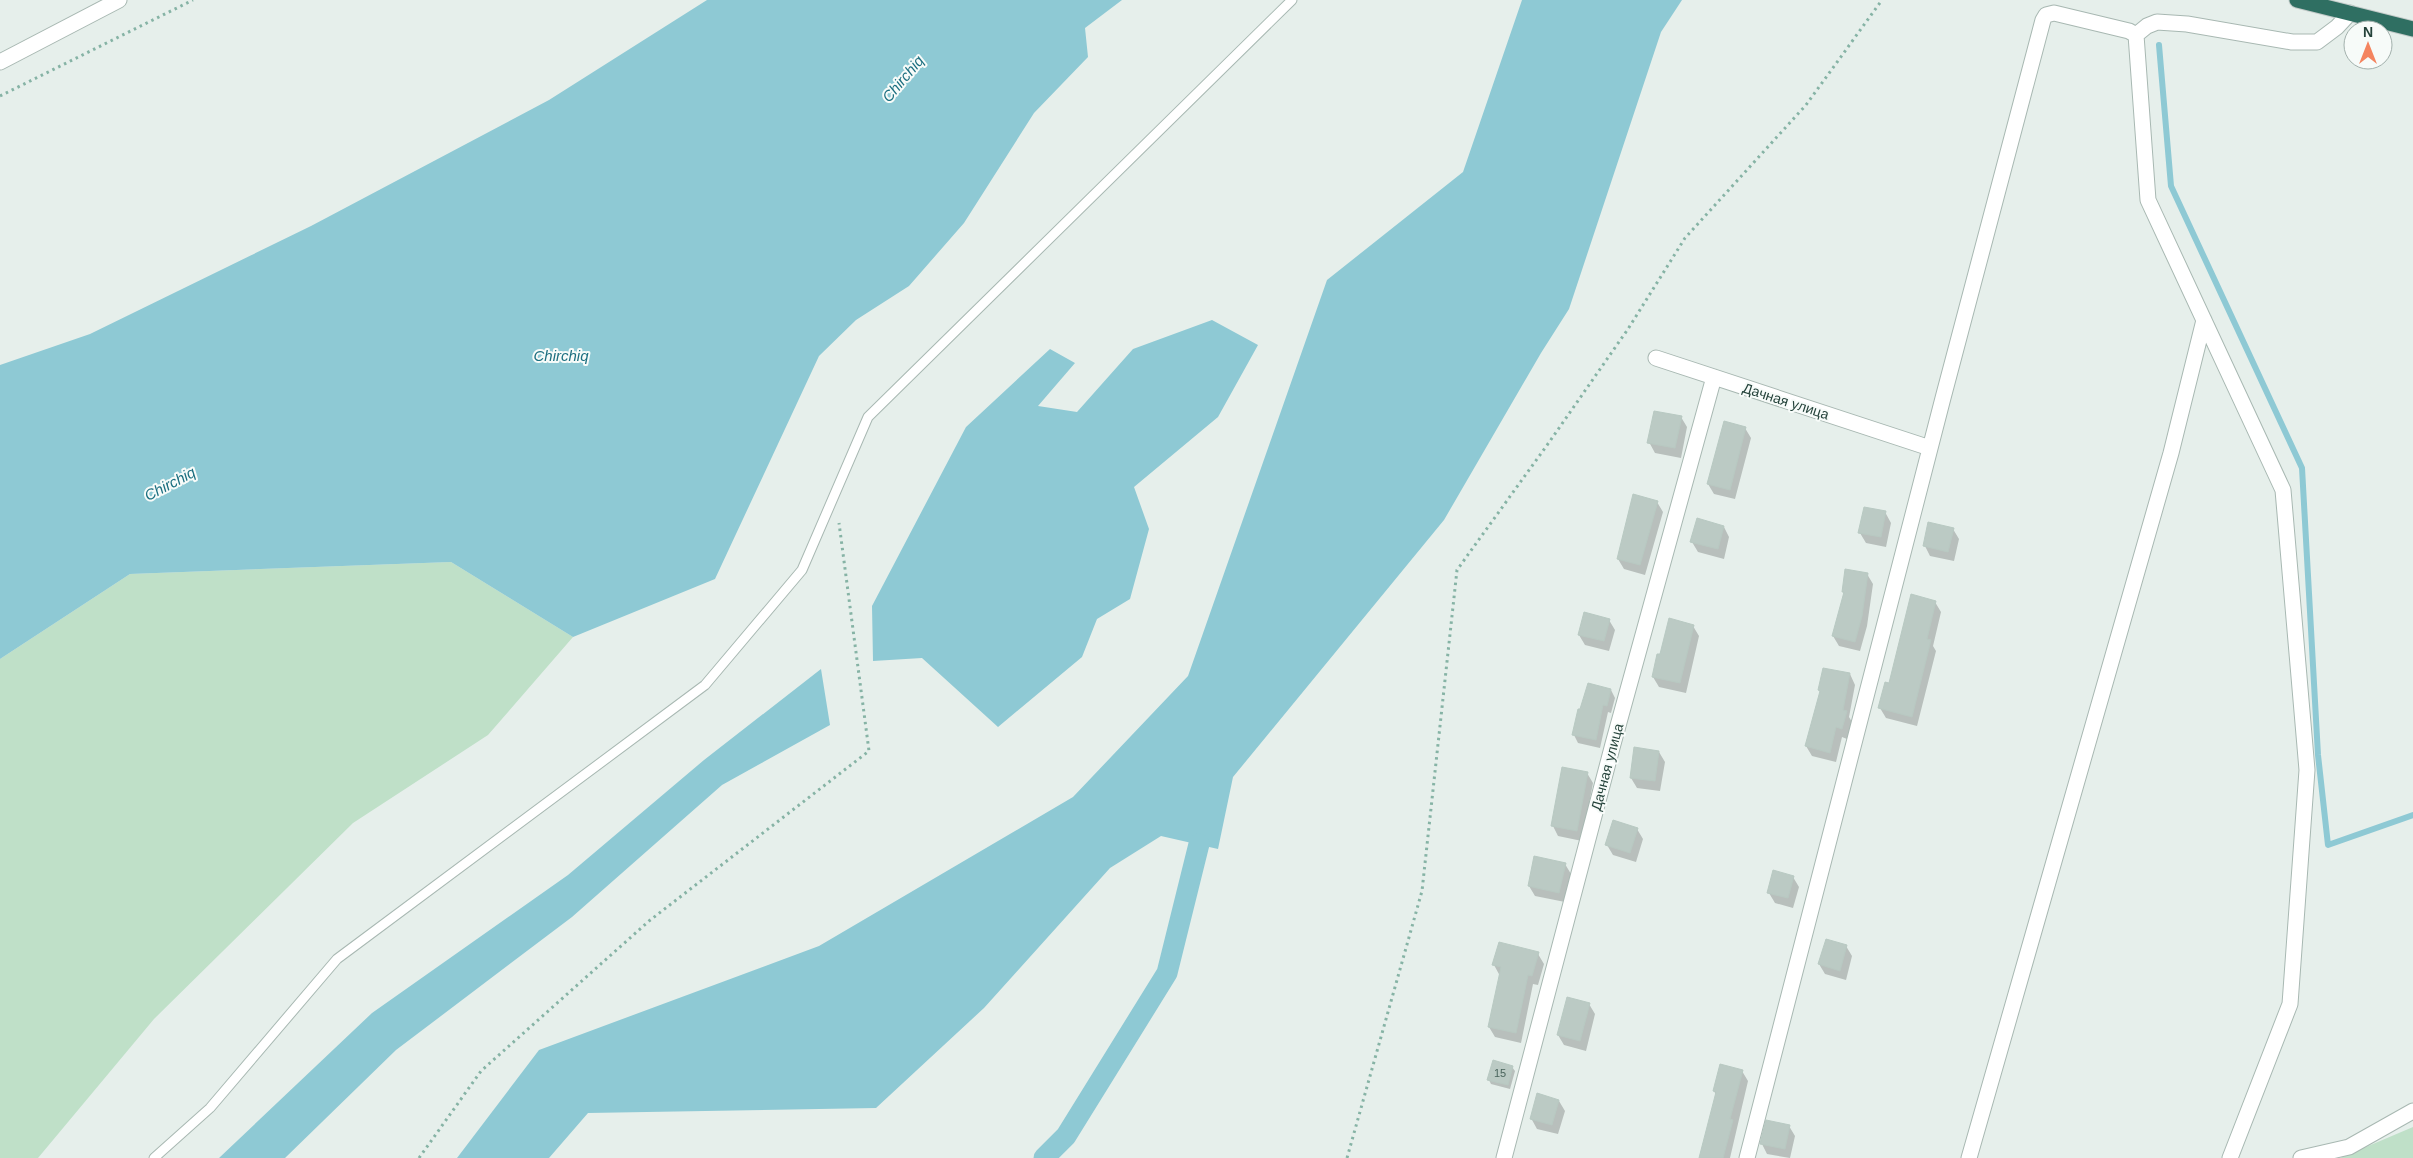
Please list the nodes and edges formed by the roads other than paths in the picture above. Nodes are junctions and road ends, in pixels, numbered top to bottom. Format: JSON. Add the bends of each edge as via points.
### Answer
{"nodes":[{"id":1,"x":118,"y":0,"type":"edge"},
{"id":2,"x":1292,"y":0,"type":"edge"},
{"id":3,"x":2297,"y":0,"type":"edge"},
{"id":4,"x":2350,"y":13,"type":"junction"},
{"id":5,"x":2413,"y":29,"type":"edge"},
{"id":6,"x":2136,"y":35,"type":"junction"},
{"id":7,"x":0,"y":62,"type":"edge"},
{"id":8,"x":2204,"y":320,"type":"junction"},
{"id":9,"x":1656,"y":358,"type":"dead end"},
{"id":10,"x":1714,"y":377,"type":"junction"},
{"id":11,"x":1930,"y":448,"type":"junction"},
{"id":12,"x":2413,"y":1111,"type":"edge"},
{"id":13,"x":154,"y":1158,"type":"edge"},
{"id":14,"x":1504,"y":1158,"type":"edge"},
{"id":15,"x":1748,"y":1158,"type":"edge"},
{"id":16,"x":1969,"y":1158,"type":"edge"},
{"id":17,"x":2230,"y":1158,"type":"edge"},
{"id":18,"x":2301,"y":1158,"type":"edge"}],
"edges":[{"from":1,"to":7,"type":"street"},
{"from":2,"to":13,"type":"lane","via":[[868,417],[802,570],[705,685],[337,959],[210,1108]]},
{"from":3,"to":4,"type":"highway"},
{"from":4,"to":5,"type":"highway"},
{"from":4,"to":6,"type":"street","via":[[2316,42],[2292,42],[2157,22]]},
{"from":6,"to":8,"type":"street","via":[[2148,200]]},
{"from":6,"to":11,"type":"street","via":[[2054,13],[2046,15],[2043,20]]},
{"from":8,"to":16,"type":"street","via":[[2171,453]]},
{"from":8,"to":17,"type":"street","via":[[2283,490],[2306,770],[2290,1004]]},
{"from":9,"to":10,"type":"street"},
{"from":10,"to":11,"type":"street","name":"Дачная улица"},
{"from":10,"to":14,"type":"street","name":"Дачная улица"},
{"from":11,"to":15,"type":"street"},
{"from":12,"to":18,"type":"street","via":[[2349,1147]]}]}
